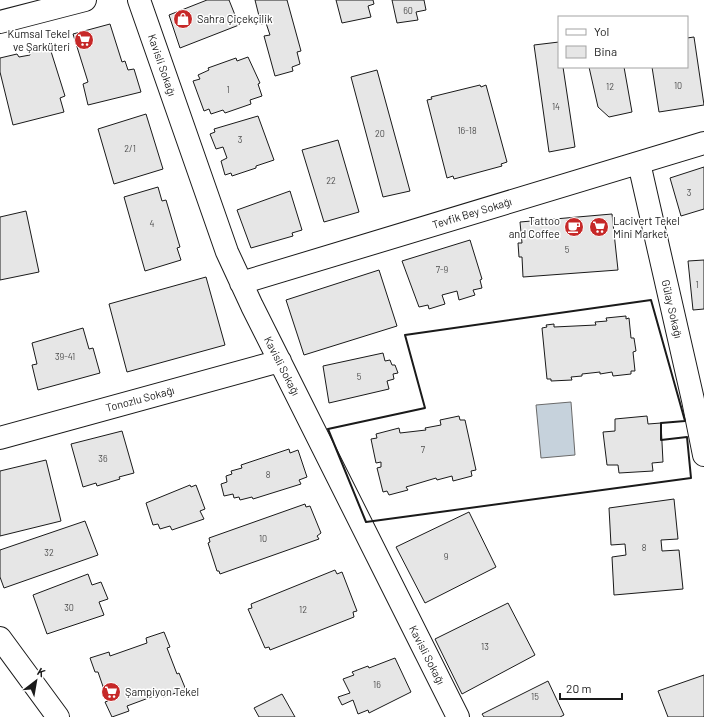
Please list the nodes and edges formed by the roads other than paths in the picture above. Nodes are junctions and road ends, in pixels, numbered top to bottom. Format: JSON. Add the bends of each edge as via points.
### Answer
{"nodes":[{"id":1,"x":85,"y":0,"type":"edge"},
{"id":2,"x":139,"y":0,"type":"edge"},
{"id":3,"x":0,"y":22,"type":"edge"},
{"id":4,"x":704,"y":143,"type":"edge"},
{"id":5,"x":639,"y":163,"type":"junction"},
{"id":6,"x":241,"y":283,"type":"junction"},
{"id":7,"x":280,"y":361,"type":"junction"},
{"id":8,"x":0,"y":438,"type":"edge"},
{"id":9,"x":704,"y":455,"type":"edge"},
{"id":10,"x":0,"y":638,"type":"edge"},
{"id":11,"x":55,"y":716,"type":"edge"},
{"id":12,"x":458,"y":717,"type":"edge"}],
"edges":[{"from":1,"to":3,"type":"street"},
{"from":2,"to":6,"type":"street","name":"Kavisli Sokağı","via":[[227,252]]},
{"from":4,"to":5,"type":"street","name":"Tevfik Bey Sokağı"},
{"from":5,"to":6,"type":"street","name":"Tevfik Bey Sokağı"},
{"from":5,"to":9,"type":"street","name":"Gülay Sokağı"},
{"from":6,"to":7,"type":"street","name":"Kavisli Sokağı"},
{"from":7,"to":8,"type":"street","name":"Tonozlu Sokağı"},
{"from":7,"to":12,"type":"street","name":"Kavisli Sokağı"},
{"from":10,"to":11,"type":"street"}]}
